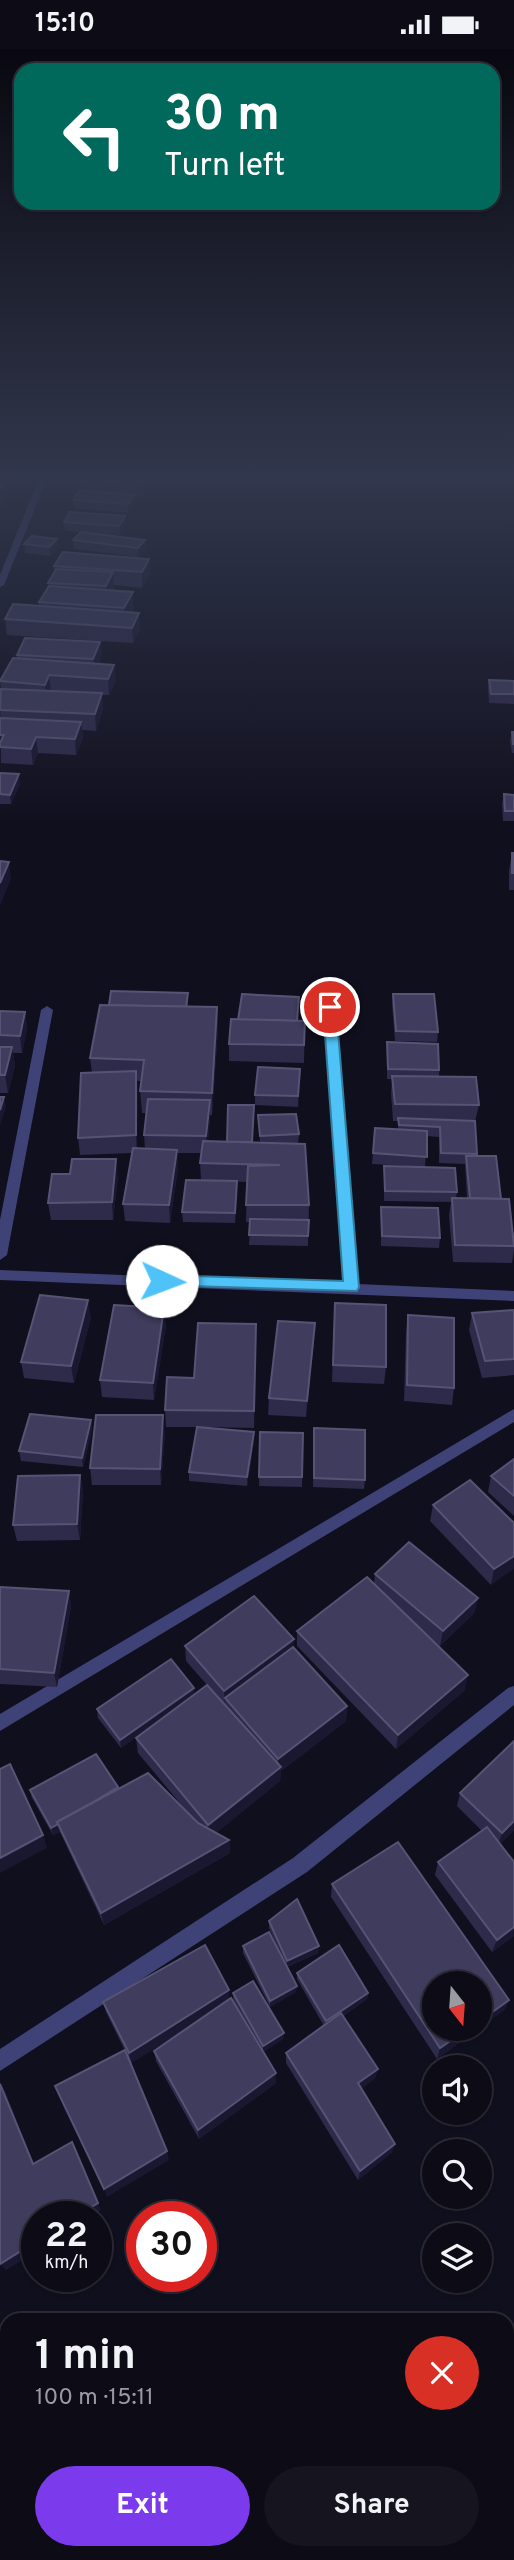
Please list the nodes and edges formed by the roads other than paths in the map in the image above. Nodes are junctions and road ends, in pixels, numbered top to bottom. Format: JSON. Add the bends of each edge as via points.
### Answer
{"nodes":[{"id":1,"x":330,"y":1007,"type":"dead end"},
{"id":2,"x":47,"y":1010,"type":"dead end"},
{"id":3,"x":0,"y":1255,"type":"edge"},
{"id":4,"x":0,"y":1275,"type":"edge"},
{"id":5,"x":351,"y":1287,"type":"junction"},
{"id":6,"x":514,"y":1296,"type":"edge"},
{"id":7,"x":514,"y":1415,"type":"edge"},
{"id":8,"x":514,"y":1693,"type":"edge"},
{"id":9,"x":0,"y":1723,"type":"edge"},
{"id":10,"x":0,"y":2061,"type":"edge"}],
"edges":[{"from":1,"to":5,"type":"street"},
{"from":2,"to":3,"type":"street"},
{"from":4,"to":5,"type":"street"},
{"from":5,"to":6,"type":"street"},
{"from":7,"to":9,"type":"street"},
{"from":8,"to":10,"type":"street","via":[[300,1865]]}]}
